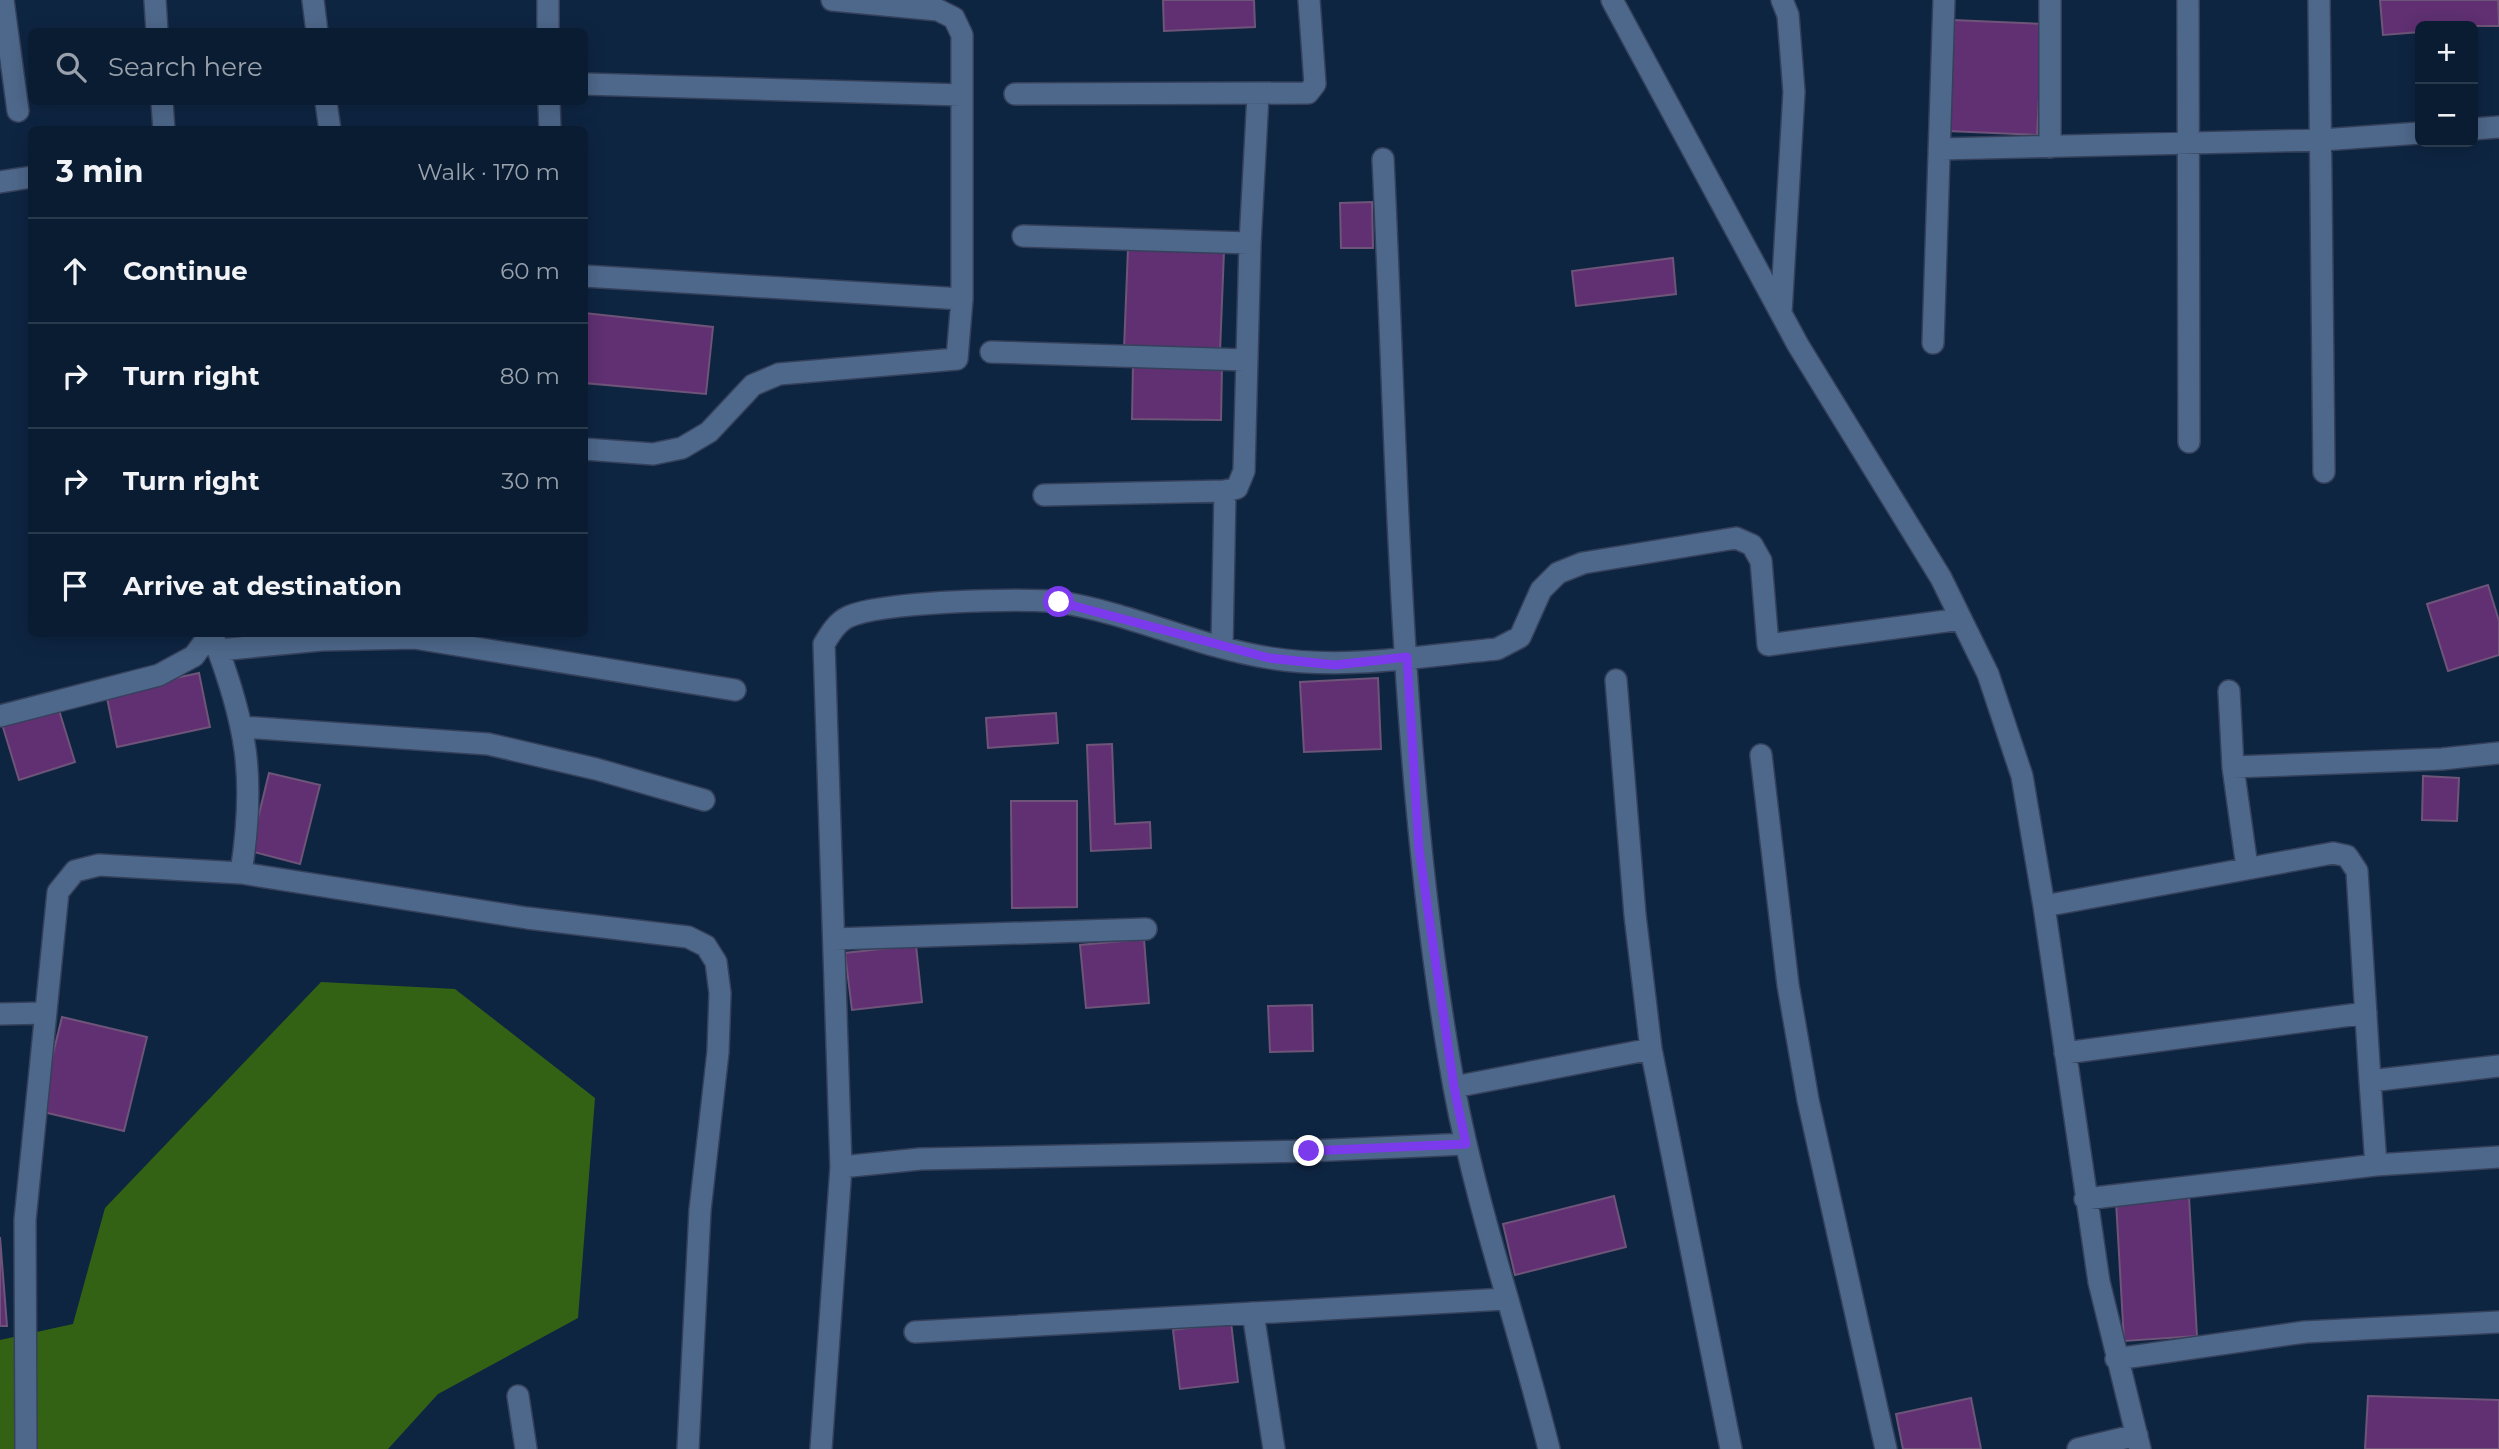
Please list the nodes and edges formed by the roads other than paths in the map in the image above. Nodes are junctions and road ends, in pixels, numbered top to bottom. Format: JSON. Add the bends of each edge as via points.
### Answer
{"nodes":[{"id":1,"x":3,"y":0,"type":"edge"},
{"id":2,"x":155,"y":0,"type":"edge"},
{"id":3,"x":313,"y":0,"type":"edge"},
{"id":4,"x":548,"y":0,"type":"edge"},
{"id":5,"x":832,"y":0,"type":"edge"},
{"id":6,"x":1309,"y":0,"type":"edge"},
{"id":7,"x":1612,"y":0,"type":"edge"},
{"id":8,"x":1782,"y":0,"type":"edge"},
{"id":9,"x":1944,"y":0,"type":"edge"},
{"id":10,"x":2050,"y":0,"type":"edge"},
{"id":11,"x":2188,"y":0,"type":"edge"},
{"id":12,"x":2319,"y":0,"type":"edge"},
{"id":13,"x":157,"y":28,"type":"edge"},
{"id":14,"x":316,"y":28,"type":"edge"},
{"id":15,"x":548,"y":28,"type":"edge"},
{"id":16,"x":588,"y":84,"type":"edge"},
{"id":17,"x":1015,"y":94,"type":"dead end"},
{"id":18,"x":1258,"y":94,"type":"junction"},
{"id":19,"x":962,"y":95,"type":"junction"},
{"id":20,"x":162,"y":105,"type":"edge"},
{"id":21,"x":326,"y":105,"type":"edge"},
{"id":22,"x":549,"y":105,"type":"edge"},
{"id":23,"x":18,"y":111,"type":"dead end"},
{"id":24,"x":164,"y":126,"type":"edge"},
{"id":25,"x":329,"y":126,"type":"edge"},
{"id":26,"x":550,"y":126,"type":"edge"},
{"id":27,"x":2499,"y":127,"type":"edge"},
{"id":28,"x":2478,"y":129,"type":"edge"},
{"id":29,"x":2415,"y":133,"type":"edge"},
{"id":30,"x":2322,"y":140,"type":"junction"},
{"id":31,"x":2189,"y":143,"type":"junction"},
{"id":32,"x":2050,"y":146,"type":"junction"},
{"id":33,"x":1940,"y":149,"type":"junction"},
{"id":34,"x":1383,"y":159,"type":"dead end"},
{"id":35,"x":28,"y":178,"type":"edge"},
{"id":36,"x":0,"y":182,"type":"edge"},
{"id":37,"x":1023,"y":236,"type":"dead end"},
{"id":38,"x":1250,"y":243,"type":"junction"},
{"id":39,"x":588,"y":276,"type":"edge"},
{"id":40,"x":962,"y":299,"type":"junction"},
{"id":41,"x":1781,"y":313,"type":"junction"},
{"id":42,"x":1933,"y":343,"type":"dead end"},
{"id":43,"x":991,"y":352,"type":"dead end"},
{"id":44,"x":1246,"y":360,"type":"junction"},
{"id":45,"x":2189,"y":442,"type":"dead end"},
{"id":46,"x":588,"y":449,"type":"edge"},
{"id":47,"x":2324,"y":472,"type":"dead end"},
{"id":48,"x":1225,"y":491,"type":"junction"},
{"id":49,"x":1044,"y":495,"type":"dead end"},
{"id":50,"x":1961,"y":620,"type":"junction"},
{"id":51,"x":214,"y":639,"type":"edge"},
{"id":52,"x":1222,"y":647,"type":"junction"},
{"id":53,"x":1407,"y":657,"type":"junction"},
{"id":54,"x":1616,"y":680,"type":"dead end"},
{"id":55,"x":736,"y":690,"type":"dead end"},
{"id":56,"x":2229,"y":691,"type":"dead end"},
{"id":57,"x":0,"y":716,"type":"edge"},
{"id":58,"x":242,"y":727,"type":"junction"},
{"id":59,"x":2499,"y":753,"type":"edge"},
{"id":60,"x":1761,"y":755,"type":"dead end"},
{"id":61,"x":2233,"y":767,"type":"junction"},
{"id":62,"x":704,"y":800,"type":"dead end"},
{"id":63,"x":2247,"y":867,"type":"junction"},
{"id":64,"x":242,"y":873,"type":"junction"},
{"id":65,"x":2044,"y":906,"type":"junction"},
{"id":66,"x":1146,"y":929,"type":"dead end"},
{"id":67,"x":834,"y":939,"type":"junction"},
{"id":68,"x":45,"y":1013,"type":"junction"},
{"id":69,"x":2366,"y":1013,"type":"junction"},
{"id":70,"x":0,"y":1014,"type":"edge"},
{"id":71,"x":1651,"y":1049,"type":"junction"},
{"id":72,"x":2065,"y":1053,"type":"junction"},
{"id":73,"x":2499,"y":1066,"type":"edge"},
{"id":74,"x":2370,"y":1082,"type":"junction"},
{"id":75,"x":1454,"y":1087,"type":"junction"},
{"id":76,"x":1466,"y":1144,"type":"junction"},
{"id":77,"x":2499,"y":1157,"type":"edge"},
{"id":78,"x":2376,"y":1165,"type":"junction"},
{"id":79,"x":841,"y":1167,"type":"junction"},
{"id":80,"x":2085,"y":1199,"type":"junction"},
{"id":81,"x":1505,"y":1299,"type":"junction"},
{"id":82,"x":1253,"y":1313,"type":"junction"},
{"id":83,"x":2499,"y":1322,"type":"edge"},
{"id":84,"x":915,"y":1332,"type":"dead end"},
{"id":85,"x":2116,"y":1359,"type":"junction"},
{"id":86,"x":518,"y":1396,"type":"dead end"},
{"id":87,"x":2138,"y":1442,"type":"edge"},
{"id":88,"x":26,"y":1449,"type":"edge"},
{"id":89,"x":526,"y":1449,"type":"edge"},
{"id":90,"x":688,"y":1449,"type":"edge"},
{"id":91,"x":821,"y":1449,"type":"edge"},
{"id":92,"x":1275,"y":1449,"type":"edge"},
{"id":93,"x":1549,"y":1449,"type":"edge"},
{"id":94,"x":1731,"y":1449,"type":"edge"},
{"id":95,"x":1885,"y":1449,"type":"edge"},
{"id":96,"x":2078,"y":1449,"type":"edge"}],
"edges":[{"from":1,"to":23,"type":"street"},
{"from":2,"to":13,"type":"street"},
{"from":3,"to":14,"type":"street"},
{"from":4,"to":15,"type":"street"},
{"from":5,"to":19,"type":"street","via":[[938,10],[954,18],[962,35]]},
{"from":6,"to":18,"type":"street","via":[[1312,90]]},
{"from":7,"to":41,"type":"street"},
{"from":8,"to":41,"type":"street","via":[[1788,15],[1794,92]]},
{"from":9,"to":33,"type":"street"},
{"from":10,"to":32,"type":"street"},
{"from":11,"to":31,"type":"street"},
{"from":12,"to":30,"type":"street"},
{"from":16,"to":19,"type":"street"},
{"from":17,"to":18,"type":"street"},
{"from":18,"to":38,"type":"street"},
{"from":19,"to":40,"type":"street"},
{"from":20,"to":24,"type":"street"},
{"from":21,"to":25,"type":"street"},
{"from":22,"to":26,"type":"street"},
{"from":27,"to":28,"type":"street"},
{"from":29,"to":30,"type":"street"},
{"from":30,"to":31,"type":"street"},
{"from":30,"to":47,"type":"street"},
{"from":31,"to":32,"type":"street"},
{"from":31,"to":45,"type":"street"},
{"from":32,"to":33,"type":"street"},
{"from":33,"to":42,"type":"street"},
{"from":34,"to":53,"type":"street"},
{"from":35,"to":36,"type":"street"},
{"from":37,"to":38,"type":"street"},
{"from":38,"to":44,"type":"street"},
{"from":39,"to":40,"type":"street"},
{"from":40,"to":46,"type":"street","via":[[957,359],[779,374],[752,385],[709,432],[682,448],[653,454]]},
{"from":41,"to":50,"type":"street","via":[[1941,578]]},
{"from":43,"to":44,"type":"street"},
{"from":44,"to":48,"type":"street","via":[[1244,471],[1237,488]]},
{"from":48,"to":49,"type":"street"},
{"from":48,"to":52,"type":"street"},
{"from":50,"to":53,"type":"street","via":[[1768,645],[1761,561],[1752,545],[1736,538],[1583,563],[1558,573],[1541,590],[1520,637],[1497,649]]},
{"from":50,"to":65,"type":"street","via":[[1988,674],[2022,776]]},
{"from":51,"to":55,"type":"street","via":[[414,638]]},
{"from":51,"to":57,"type":"street","via":[[194,656],[159,674]]},
{"from":51,"to":58,"type":"street"},
{"from":52,"to":53,"type":"street","via":[[1335,665]]},
{"from":52,"to":67,"type":"street","via":[[1059,602],[984,601],[868,610],[845,617],[824,644]]},
{"from":53,"to":75,"type":"street","via":[[1419,849]]},
{"from":54,"to":71,"type":"street"},
{"from":56,"to":61,"type":"street"},
{"from":58,"to":62,"type":"street","via":[[488,744]]},
{"from":58,"to":64,"type":"street","via":[[250,818]]},
{"from":59,"to":61,"type":"street"},
{"from":60,"to":95,"type":"street","via":[[1792,1010],[1808,1100]]},
{"from":61,"to":63,"type":"street"},
{"from":63,"to":65,"type":"street"},
{"from":63,"to":69,"type":"street","via":[[2333,853],[2347,856],[2357,871]]},
{"from":64,"to":68,"type":"street","via":[[99,865],[75,871],[58,892]]},
{"from":64,"to":90,"type":"street","via":[[527,918],[688,937],[706,946],[716,962],[720,993],[718,1052],[700,1210]]},
{"from":65,"to":72,"type":"street"},
{"from":66,"to":67,"type":"street"},
{"from":67,"to":79,"type":"street"},
{"from":68,"to":70,"type":"street"},
{"from":68,"to":88,"type":"street","via":[[24,1220]]},
{"from":69,"to":72,"type":"street"},
{"from":69,"to":74,"type":"street"},
{"from":71,"to":75,"type":"street"},
{"from":71,"to":94,"type":"street"},
{"from":72,"to":80,"type":"street"},
{"from":73,"to":74,"type":"street"},
{"from":74,"to":78,"type":"street"},
{"from":75,"to":76,"type":"street"},
{"from":76,"to":79,"type":"street","via":[[920,1159]]},
{"from":76,"to":81,"type":"street"},
{"from":77,"to":78,"type":"street"},
{"from":78,"to":80,"type":"street"},
{"from":79,"to":91,"type":"street"},
{"from":80,"to":85,"type":"street"},
{"from":81,"to":82,"type":"street"},
{"from":81,"to":93,"type":"street"},
{"from":82,"to":84,"type":"street"},
{"from":82,"to":92,"type":"street"},
{"from":83,"to":85,"type":"street","via":[[2305,1332]]},
{"from":85,"to":87,"type":"street"},
{"from":86,"to":89,"type":"street"},
{"from":87,"to":96,"type":"street"}]}
